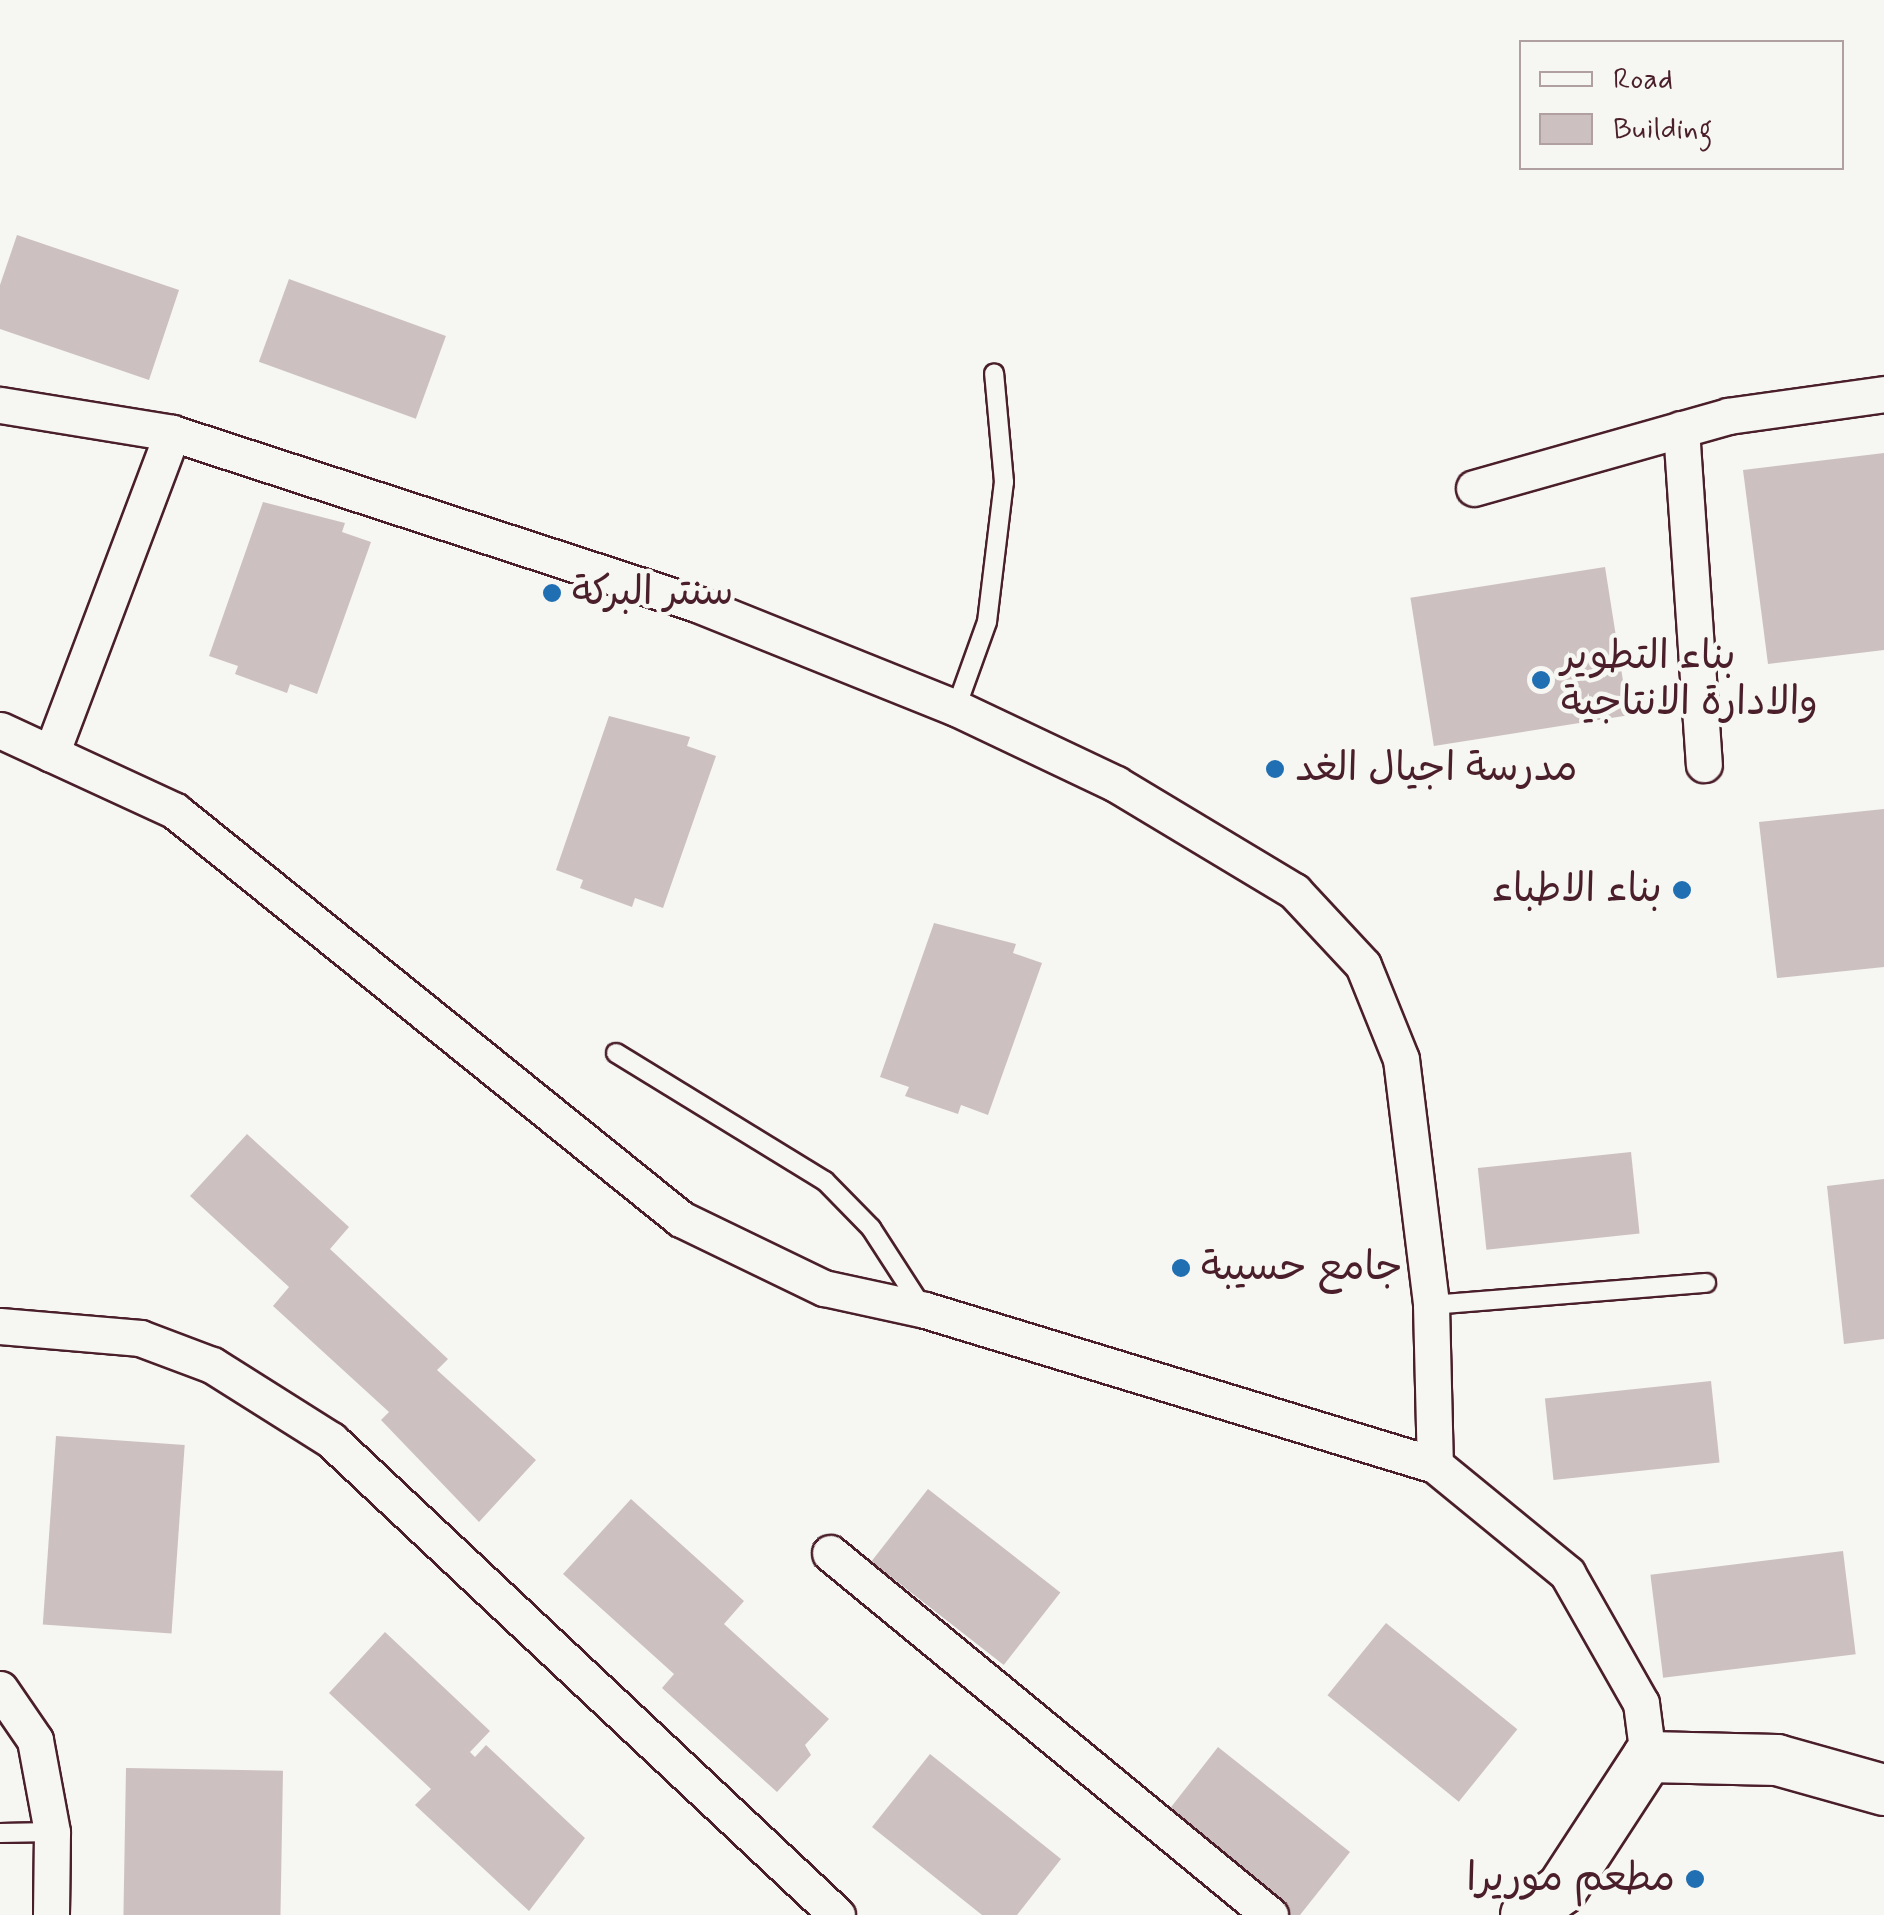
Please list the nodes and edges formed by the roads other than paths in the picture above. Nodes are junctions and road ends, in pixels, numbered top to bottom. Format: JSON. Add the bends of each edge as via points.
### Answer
{"nodes":[{"id":1,"x":994,"y":373,"type":"dead end"},
{"id":2,"x":1884,"y":394,"type":"edge"},
{"id":3,"x":0,"y":405,"type":"edge"},
{"id":4,"x":1681,"y":429,"type":"junction"},
{"id":5,"x":172,"y":433,"type":"junction"},
{"id":6,"x":1474,"y":488,"type":"dead end"},
{"id":7,"x":956,"y":708,"type":"junction"},
{"id":8,"x":0,"y":730,"type":"edge"},
{"id":9,"x":51,"y":754,"type":"junction"},
{"id":10,"x":1704,"y":764,"type":"dead end"},
{"id":11,"x":616,"y":1053,"type":"dead end"},
{"id":12,"x":1706,"y":1282,"type":"dead end"},
{"id":13,"x":1430,"y":1304,"type":"junction"},
{"id":14,"x":925,"y":1310,"type":"junction"},
{"id":15,"x":0,"y":1326,"type":"edge"},
{"id":16,"x":1435,"y":1465,"type":"junction"},
{"id":17,"x":830,"y":1552,"type":"dead end"},
{"id":18,"x":0,"y":1689,"type":"edge"},
{"id":19,"x":1648,"y":1757,"type":"junction"},
{"id":20,"x":1884,"y":1790,"type":"edge"},
{"id":21,"x":52,"y":1832,"type":"junction"},
{"id":22,"x":0,"y":1833,"type":"edge"},
{"id":23,"x":51,"y":1915,"type":"edge"},
{"id":24,"x":837,"y":1915,"type":"edge"},
{"id":25,"x":1270,"y":1915,"type":"edge"},
{"id":26,"x":1526,"y":1915,"type":"edge"}],
"edges":[{"from":1,"to":7,"type":"lane","via":[[1004,482],[987,622]]},
{"from":2,"to":4,"type":"street","via":[[1771,407]]},
{"from":3,"to":5,"type":"street"},
{"from":4,"to":6,"type":"street"},
{"from":4,"to":10,"type":"street"},
{"from":5,"to":7,"type":"street","via":[[696,604]]},
{"from":5,"to":9,"type":"street"},
{"from":7,"to":13,"type":"street","via":[[1116,784],[1294,891],[1363,965],[1401,1059]]},
{"from":8,"to":9,"type":"street"},
{"from":9,"to":14,"type":"street","via":[[175,812],[681,1219],[824,1288]]},
{"from":11,"to":14,"type":"lane","via":[[825,1181],[871,1228]]},
{"from":12,"to":13,"type":"lane"},
{"from":13,"to":16,"type":"street"},
{"from":14,"to":16,"type":"street"},
{"from":15,"to":24,"type":"street","via":[[140,1338],[212,1365],[331,1440]]},
{"from":16,"to":19,"type":"street","via":[[1567,1573],[1641,1704]]},
{"from":17,"to":25,"type":"street"},
{"from":18,"to":21,"type":"street","via":[[34,1740]]},
{"from":19,"to":20,"type":"street","via":[[1778,1760]]},
{"from":19,"to":26,"type":"street","via":[[1562,1888]]},
{"from":21,"to":22,"type":"lane"},
{"from":21,"to":23,"type":"street"}]}
